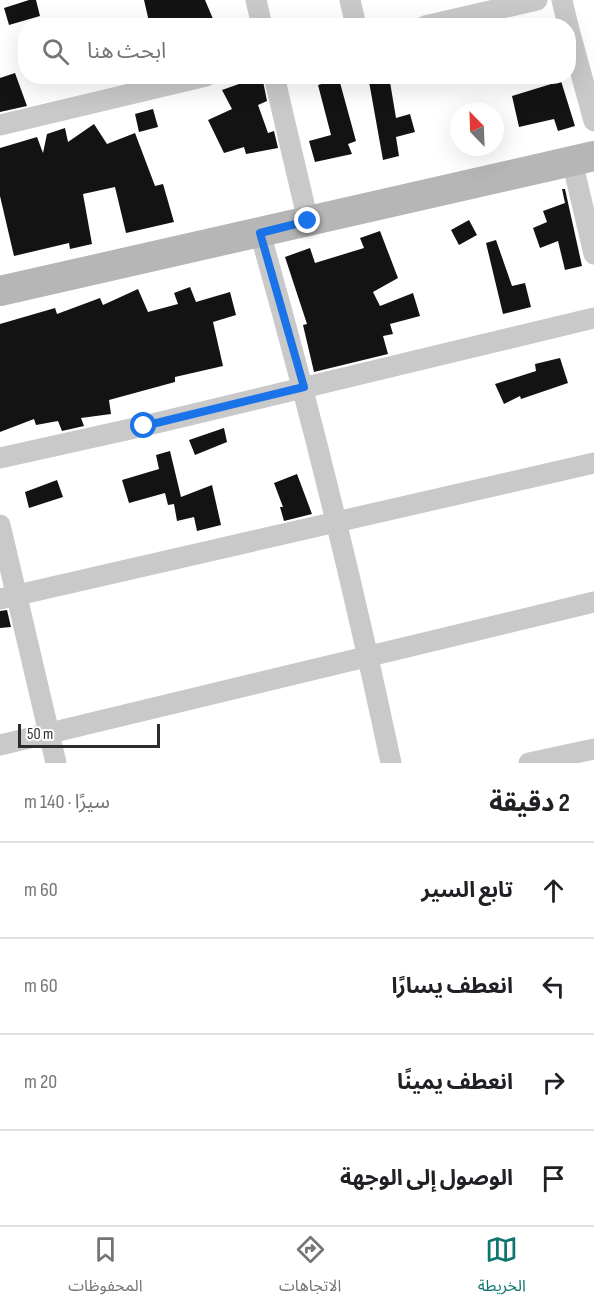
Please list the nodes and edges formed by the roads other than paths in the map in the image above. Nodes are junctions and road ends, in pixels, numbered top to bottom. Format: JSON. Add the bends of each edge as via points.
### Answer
{"nodes":[{"id":1,"x":256,"y":0,"type":"edge"},
{"id":2,"x":350,"y":0,"type":"edge"},
{"id":3,"x":537,"y":0,"type":"edge"},
{"id":4,"x":562,"y":0,"type":"edge"},
{"id":5,"x":260,"y":18,"type":"edge"},
{"id":6,"x":354,"y":18,"type":"edge"},
{"id":7,"x":459,"y":18,"type":"edge"},
{"id":8,"x":566,"y":18,"type":"edge"},
{"id":9,"x":576,"y":55,"type":"edge"},
{"id":10,"x":172,"y":84,"type":"edge"},
{"id":11,"x":276,"y":84,"type":"edge"},
{"id":12,"x":594,"y":121,"type":"edge"},
{"id":13,"x":0,"y":125,"type":"edge"},
{"id":14,"x":583,"y":158,"type":"edge"},
{"id":15,"x":308,"y":221,"type":"junction"},
{"id":16,"x":260,"y":233,"type":"junction"},
{"id":17,"x":594,"y":254,"type":"edge"},
{"id":18,"x":0,"y":291,"type":"edge"},
{"id":19,"x":594,"y":318,"type":"edge"},
{"id":20,"x":304,"y":387,"type":"junction"},
{"id":21,"x":0,"y":458,"type":"edge"},
{"id":22,"x":594,"y":463,"type":"edge"},
{"id":23,"x":338,"y":521,"type":"junction"},
{"id":24,"x":0,"y":525,"type":"edge"},
{"id":25,"x":7,"y":597,"type":"edge"},
{"id":26,"x":594,"y":602,"type":"edge"},
{"id":27,"x":369,"y":657,"type":"junction"},
{"id":28,"x":49,"y":734,"type":"junction"},
{"id":29,"x":0,"y":745,"type":"edge"},
{"id":30,"x":594,"y":749,"type":"edge"},
{"id":31,"x":56,"y":763,"type":"edge"},
{"id":32,"x":391,"y":763,"type":"edge"},
{"id":33,"x":529,"y":763,"type":"edge"}],
"edges":[{"from":1,"to":5,"type":"street"},
{"from":2,"to":6,"type":"street"},
{"from":3,"to":7,"type":"street"},
{"from":4,"to":8,"type":"street"},
{"from":9,"to":12,"type":"street"},
{"from":10,"to":13,"type":"street"},
{"from":11,"to":15,"type":"street"},
{"from":14,"to":15,"type":"street"},
{"from":14,"to":17,"type":"street"},
{"from":15,"to":16,"type":"street"},
{"from":16,"to":18,"type":"street"},
{"from":16,"to":20,"type":"street"},
{"from":19,"to":20,"type":"street"},
{"from":20,"to":21,"type":"street"},
{"from":20,"to":23,"type":"street"},
{"from":22,"to":23,"type":"street"},
{"from":23,"to":25,"type":"street"},
{"from":23,"to":27,"type":"street"},
{"from":24,"to":25,"type":"street"},
{"from":25,"to":28,"type":"street"},
{"from":26,"to":27,"type":"street"},
{"from":27,"to":28,"type":"street"},
{"from":27,"to":32,"type":"street"},
{"from":28,"to":29,"type":"street"},
{"from":28,"to":31,"type":"street"},
{"from":30,"to":33,"type":"street"}]}
